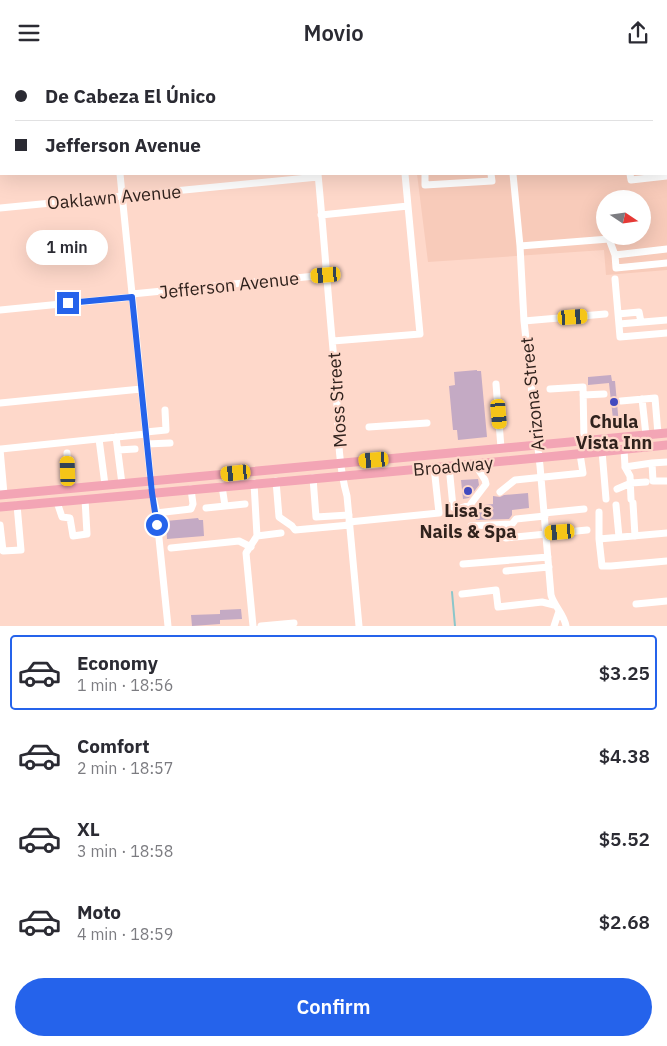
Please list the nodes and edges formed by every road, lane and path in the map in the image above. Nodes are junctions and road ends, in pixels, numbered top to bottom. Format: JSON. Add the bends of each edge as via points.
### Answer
{"nodes":[{"id":1,"x":120,"y":175,"type":"edge"},
{"id":2,"x":318,"y":175,"type":"edge"},
{"id":3,"x":405,"y":175,"type":"edge"},
{"id":4,"x":425,"y":175,"type":"edge"},
{"id":5,"x":491,"y":175,"type":"edge"},
{"id":6,"x":514,"y":175,"type":"edge"},
{"id":7,"x":630,"y":175,"type":"edge"},
{"id":8,"x":667,"y":176,"type":"edge"},
{"id":9,"x":122,"y":195,"type":"junction"},
{"id":10,"x":408,"y":207,"type":"junction"},
{"id":11,"x":0,"y":208,"type":"edge"},
{"id":12,"x":321,"y":215,"type":"junction"},
{"id":13,"x":520,"y":246,"type":"junction"},
{"id":14,"x":666,"y":249,"type":"edge"},
{"id":15,"x":615,"y":255,"type":"junction"},
{"id":16,"x":667,"y":263,"type":"edge"},
{"id":17,"x":326,"y":275,"type":"junction"},
{"id":18,"x":615,"y":279,"type":"dead end"},
{"id":19,"x":132,"y":295,"type":"junction"},
{"id":20,"x":0,"y":310,"type":"edge"},
{"id":21,"x":605,"y":314,"type":"dead end"},
{"id":22,"x":618,"y":314,"type":"junction"},
{"id":23,"x":667,"y":320,"type":"edge"},
{"id":24,"x":524,"y":321,"type":"junction"},
{"id":25,"x":641,"y":322,"type":"junction"},
{"id":26,"x":619,"y":324,"type":"junction"},
{"id":27,"x":667,"y":333,"type":"edge"},
{"id":28,"x":333,"y":341,"type":"junction"},
{"id":29,"x":496,"y":384,"type":"dead end"},
{"id":30,"x":141,"y":389,"type":"junction"},
{"id":31,"x":550,"y":389,"type":"dead end"},
{"id":32,"x":604,"y":394,"type":"dead end"},
{"id":33,"x":583,"y":395,"type":"junction"},
{"id":34,"x":642,"y":399,"type":"junction"},
{"id":35,"x":621,"y":401,"type":"dead end"},
{"id":36,"x":0,"y":403,"type":"edge"},
{"id":37,"x":165,"y":410,"type":"dead end"},
{"id":38,"x":427,"y":423,"type":"dead end"},
{"id":39,"x":369,"y":427,"type":"dead end"},
{"id":40,"x":146,"y":433,"type":"junction"},
{"id":41,"x":663,"y":433,"type":"edge"},
{"id":42,"x":646,"y":435,"type":"junction"},
{"id":43,"x":116,"y":437,"type":"junction"},
{"id":44,"x":99,"y":439,"type":"junction"},
{"id":45,"x":584,"y":440,"type":"junction"},
{"id":46,"x":170,"y":443,"type":"dead end"},
{"id":47,"x":147,"y":444,"type":"junction"},
{"id":48,"x":538,"y":445,"type":"junction"},
{"id":49,"x":667,"y":445,"type":"edge"},
{"id":50,"x":501,"y":448,"type":"junction"},
{"id":51,"x":0,"y":449,"type":"edge"},
{"id":52,"x":135,"y":449,"type":"dead end"},
{"id":53,"x":624,"y":449,"type":"junction"},
{"id":54,"x":118,"y":451,"type":"junction"},
{"id":55,"x":602,"y":451,"type":"junction"},
{"id":56,"x":67,"y":453,"type":"dead end"},
{"id":57,"x":580,"y":453,"type":"junction"},
{"id":58,"x":539,"y":458,"type":"junction"},
{"id":59,"x":667,"y":462,"type":"edge"},
{"id":60,"x":342,"y":463,"type":"junction"},
{"id":61,"x":652,"y":463,"type":"junction"},
{"id":62,"x":474,"y":464,"type":"junction"},
{"id":63,"x":449,"y":466,"type":"junction"},
{"id":64,"x":434,"y":467,"type":"junction"},
{"id":65,"x":625,"y":467,"type":"junction"},
{"id":66,"x":343,"y":475,"type":"junction"},
{"id":67,"x":541,"y":477,"type":"junction"},
{"id":68,"x":313,"y":478,"type":"junction"},
{"id":69,"x":150,"y":481,"type":"junction"},
{"id":70,"x":276,"y":481,"type":"junction"},
{"id":71,"x":667,"y":481,"type":"edge"},
{"id":72,"x":646,"y":482,"type":"dead end"},
{"id":73,"x":254,"y":483,"type":"junction"},
{"id":74,"x":631,"y":483,"type":"junction"},
{"id":75,"x":122,"y":484,"type":"junction"},
{"id":76,"x":105,"y":485,"type":"junction"},
{"id":77,"x":222,"y":486,"type":"junction"},
{"id":78,"x":68,"y":489,"type":"junction"},
{"id":79,"x":191,"y":489,"type":"junction"},
{"id":80,"x":617,"y":489,"type":"dead end"},
{"id":81,"x":500,"y":492,"type":"dead end"},
{"id":82,"x":152,"y":493,"type":"junction"},
{"id":83,"x":2,"y":494,"type":"edge"},
{"id":84,"x":85,"y":499,"type":"junction"},
{"id":85,"x":606,"y":499,"type":"dead end"},
{"id":86,"x":57,"y":502,"type":"junction"},
{"id":87,"x":245,"y":504,"type":"dead end"},
{"id":88,"x":17,"y":505,"type":"junction"},
{"id":89,"x":616,"y":505,"type":"dead end"},
{"id":90,"x":224,"y":506,"type":"junction"},
{"id":91,"x":0,"y":507,"type":"edge"},
{"id":92,"x":206,"y":508,"type":"dead end"},
{"id":93,"x":584,"y":509,"type":"dead end"},
{"id":94,"x":598,"y":512,"type":"dead end"},
{"id":95,"x":156,"y":513,"type":"junction"},
{"id":96,"x":544,"y":514,"type":"junction"},
{"id":97,"x":349,"y":521,"type":"junction"},
{"id":98,"x":0,"y":525,"type":"edge"},
{"id":99,"x":471,"y":526,"type":"dead end"},
{"id":100,"x":587,"y":530,"type":"dead end"},
{"id":101,"x":281,"y":533,"type":"dead end"},
{"id":102,"x":546,"y":534,"type":"junction"},
{"id":103,"x":667,"y":535,"type":"edge"},
{"id":104,"x":257,"y":536,"type":"junction"},
{"id":105,"x":635,"y":536,"type":"junction"},
{"id":106,"x":619,"y":537,"type":"junction"},
{"id":107,"x":506,"y":538,"type":"dead end"},
{"id":108,"x":599,"y":539,"type":"junction"},
{"id":109,"x":251,"y":547,"type":"junction"},
{"id":110,"x":171,"y":548,"type":"dead end"},
{"id":111,"x":548,"y":557,"type":"junction"},
{"id":112,"x":667,"y":561,"type":"edge"},
{"id":113,"x":463,"y":564,"type":"dead end"},
{"id":114,"x":549,"y":567,"type":"junction"},
{"id":115,"x":506,"y":571,"type":"dead end"},
{"id":116,"x":462,"y":594,"type":"dead end"},
{"id":117,"x":667,"y":601,"type":"edge"},
{"id":118,"x":636,"y":604,"type":"dead end"},
{"id":119,"x":554,"y":605,"type":"junction"},
{"id":120,"x":559,"y":611,"type":"junction"},
{"id":121,"x":294,"y":623,"type":"dead end"},
{"id":122,"x":168,"y":626,"type":"edge"},
{"id":123,"x":253,"y":626,"type":"edge"},
{"id":124,"x":261,"y":626,"type":"edge"},
{"id":125,"x":359,"y":626,"type":"edge"},
{"id":126,"x":554,"y":626,"type":"edge"},
{"id":127,"x":566,"y":626,"type":"edge"}],
"edges":[{"from":1,"to":9,"type":"street"},
{"from":2,"to":9,"type":"street","name":"Oaklawn Avenue"},
{"from":2,"to":12,"type":"street","name":"Moss Street"},
{"from":3,"to":10,"type":"street"},
{"from":4,"to":5,"type":"street","via":[[426,185],[492,181]]},
{"from":6,"to":13,"type":"street","name":"Arizona Street"},
{"from":7,"to":8,"type":"street","via":[[631,180]]},
{"from":9,"to":11,"type":"street","name":"Oaklawn Avenue"},
{"from":9,"to":19,"type":"street"},
{"from":10,"to":12,"type":"street"},
{"from":10,"to":28,"type":"street","via":[[420,334]]},
{"from":12,"to":17,"type":"street","name":"Moss Street"},
{"from":13,"to":15,"type":"street","via":[[609,239]]},
{"from":13,"to":24,"type":"street","name":"Arizona Street"},
{"from":14,"to":15,"type":"street"},
{"from":14,"to":16,"type":"street"},
{"from":15,"to":16,"type":"street","via":[[616,268]]},
{"from":17,"to":19,"type":"street","name":"Jefferson Avenue"},
{"from":17,"to":28,"type":"street","name":"Moss Street"},
{"from":18,"to":22,"type":"street"},
{"from":19,"to":20,"type":"street","name":"Jefferson Avenue"},
{"from":19,"to":30,"type":"street"},
{"from":21,"to":24,"type":"street"},
{"from":22,"to":25,"type":"street","via":[[639,312]]},
{"from":22,"to":26,"type":"street"},
{"from":23,"to":25,"type":"street"},
{"from":24,"to":48,"type":"street","name":"Arizona Street"},
{"from":25,"to":26,"type":"street"},
{"from":26,"to":27,"type":"street","via":[[620,337]]},
{"from":28,"to":60,"type":"street","name":"Moss Street"},
{"from":29,"to":50,"type":"street"},
{"from":30,"to":36,"type":"street"},
{"from":30,"to":40,"type":"street"},
{"from":31,"to":33,"type":"street","via":[[583,387]]},
{"from":32,"to":33,"type":"street"},
{"from":33,"to":45,"type":"street"},
{"from":34,"to":35,"type":"street"},
{"from":34,"to":41,"type":"street","via":[[655,398]]},
{"from":34,"to":42,"type":"street"},
{"from":37,"to":40,"type":"street","via":[[166,430]]},
{"from":38,"to":39,"type":"street"},
{"from":40,"to":43,"type":"street"},
{"from":40,"to":47,"type":"street"},
{"from":41,"to":42,"type":"main road","name":"Broadway"},
{"from":42,"to":45,"type":"main road","name":"Broadway"},
{"from":43,"to":44,"type":"street"},
{"from":43,"to":54,"type":"street"},
{"from":44,"to":51,"type":"street"},
{"from":44,"to":76,"type":"street"},
{"from":45,"to":48,"type":"main road","name":"Broadway"},
{"from":46,"to":47,"type":"street"},
{"from":47,"to":69,"type":"street"},
{"from":48,"to":50,"type":"main road","name":"Broadway"},
{"from":48,"to":58,"type":"street","name":"Arizona Street"},
{"from":49,"to":53,"type":"main road","name":"Broadway"},
{"from":50,"to":60,"type":"main road","name":"Broadway"},
{"from":51,"to":83,"type":"street"},
{"from":52,"to":54,"type":"street"},
{"from":53,"to":55,"type":"main road","name":"Broadway"},
{"from":53,"to":65,"type":"street"},
{"from":54,"to":75,"type":"street"},
{"from":55,"to":57,"type":"main road","name":"Broadway"},
{"from":55,"to":85,"type":"street"},
{"from":56,"to":78,"type":"street"},
{"from":57,"to":58,"type":"main road","name":"Broadway"},
{"from":57,"to":67,"type":"street","via":[[582,473]]},
{"from":58,"to":62,"type":"main road","name":"Broadway"},
{"from":58,"to":67,"type":"street","name":"Arizona Street"},
{"from":59,"to":61,"type":"street"},
{"from":60,"to":66,"type":"street","name":"Moss Street"},
{"from":60,"to":69,"type":"main road","name":"Broadway"},
{"from":61,"to":65,"type":"street"},
{"from":61,"to":71,"type":"street","via":[[653,481]]},
{"from":62,"to":63,"type":"main road","name":"Broadway"},
{"from":62,"to":63,"type":"street","via":[[486,480],[485,487],[470,505],[456,509],[453,507]]},
{"from":63,"to":64,"type":"main road","name":"Broadway"},
{"from":64,"to":66,"type":"main road","name":"Broadway"},
{"from":64,"to":97,"type":"street","via":[[440,513]]},
{"from":65,"to":74,"type":"street"},
{"from":66,"to":68,"type":"main road","name":"Broadway"},
{"from":66,"to":97,"type":"street","name":"Moss Street"},
{"from":67,"to":81,"type":"street","via":[[515,480]]},
{"from":67,"to":96,"type":"street","name":"Arizona Street"},
{"from":68,"to":70,"type":"main road","name":"Broadway"},
{"from":68,"to":97,"type":"street","via":[[316,517]]},
{"from":69,"to":75,"type":"main road","name":"Broadway"},
{"from":69,"to":82,"type":"street"},
{"from":70,"to":73,"type":"main road","name":"Broadway"},
{"from":70,"to":97,"type":"street","via":[[278,517],[295,530]]},
{"from":72,"to":74,"type":"street"},
{"from":73,"to":77,"type":"main road","name":"Broadway"},
{"from":73,"to":104,"type":"street"},
{"from":74,"to":80,"type":"street"},
{"from":74,"to":105,"type":"street"},
{"from":75,"to":76,"type":"main road","name":"Broadway"},
{"from":76,"to":78,"type":"main road","name":"Broadway"},
{"from":77,"to":79,"type":"main road","name":"Broadway"},
{"from":77,"to":90,"type":"street"},
{"from":78,"to":83,"type":"main road","name":"Broadway"},
{"from":79,"to":82,"type":"main road","name":"Broadway"},
{"from":79,"to":95,"type":"street","via":[[191,509]]},
{"from":82,"to":84,"type":"main road","name":"Broadway"},
{"from":82,"to":95,"type":"street"},
{"from":84,"to":86,"type":"main road","name":"Broadway"},
{"from":84,"to":86,"type":"street","via":[[87,534],[73,536],[70,518],[62,517]]},
{"from":86,"to":88,"type":"main road","name":"Broadway"},
{"from":87,"to":90,"type":"street"},
{"from":88,"to":91,"type":"main road","name":"Broadway"},
{"from":88,"to":98,"type":"street","via":[[20,550],[2,551]]},
{"from":89,"to":106,"type":"street"},
{"from":90,"to":92,"type":"street"},
{"from":93,"to":96,"type":"street"},
{"from":94,"to":108,"type":"street"},
{"from":95,"to":122,"type":"street"},
{"from":96,"to":99,"type":"street","via":[[516,519],[512,524]]},
{"from":96,"to":102,"type":"street","name":"Arizona Street"},
{"from":97,"to":125,"type":"street","name":"Moss Street"},
{"from":100,"to":102,"type":"street"},
{"from":101,"to":104,"type":"street"},
{"from":102,"to":107,"type":"street"},
{"from":102,"to":111,"type":"street","name":"Arizona Street"},
{"from":103,"to":105,"type":"street"},
{"from":104,"to":109,"type":"street"},
{"from":105,"to":106,"type":"street"},
{"from":106,"to":108,"type":"street"},
{"from":108,"to":112,"type":"street","via":[[602,566]]},
{"from":109,"to":110,"type":"street","via":[[240,541]]},
{"from":109,"to":123,"type":"street","via":[[246,553]]},
{"from":111,"to":113,"type":"street"},
{"from":111,"to":114,"type":"street","name":"Arizona Street"},
{"from":114,"to":115,"type":"street"},
{"from":114,"to":119,"type":"street","name":"Arizona Street"},
{"from":116,"to":119,"type":"street","via":[[496,590],[498,607]]},
{"from":117,"to":118,"type":"street"},
{"from":119,"to":120,"type":"street"},
{"from":120,"to":126,"type":"street"},
{"from":120,"to":127,"type":"street"},
{"from":121,"to":124,"type":"street"}]}
